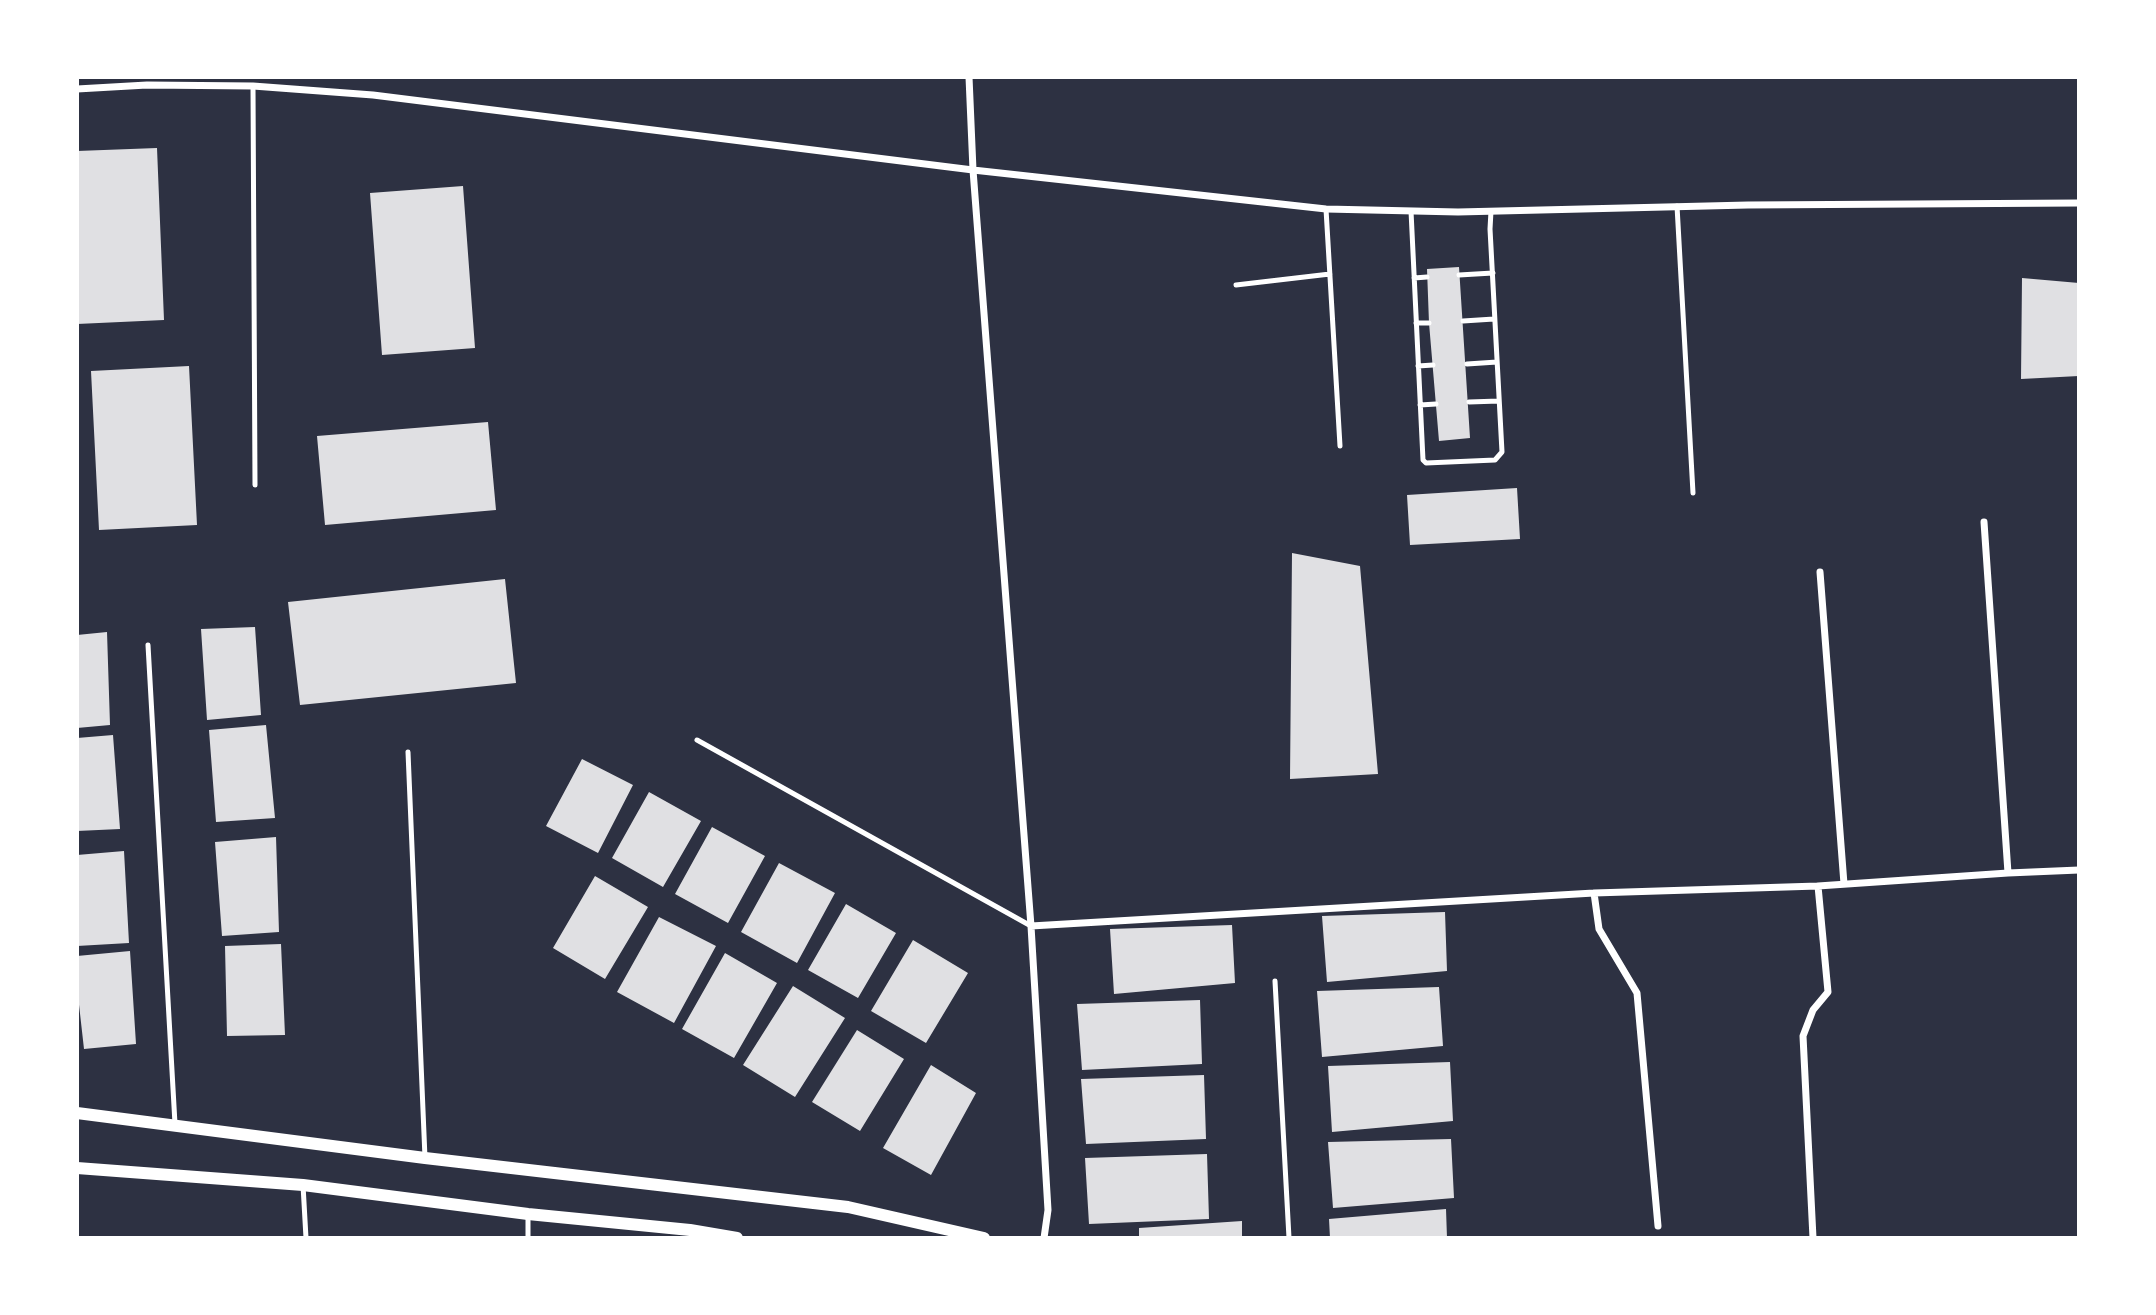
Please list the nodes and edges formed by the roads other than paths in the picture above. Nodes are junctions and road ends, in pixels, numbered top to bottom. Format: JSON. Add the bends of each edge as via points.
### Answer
{"nodes":[{"id":1,"x":969,"y":77,"type":"edge"},
{"id":2,"x":253,"y":86,"type":"junction"},
{"id":3,"x":77,"y":89,"type":"edge"},
{"id":4,"x":973,"y":170,"type":"junction"},
{"id":5,"x":2079,"y":203,"type":"edge"},
{"id":6,"x":1677,"y":206,"type":"junction"},
{"id":7,"x":1326,"y":209,"type":"junction"},
{"id":8,"x":1411,"y":211,"type":"junction"},
{"id":9,"x":1491,"y":211,"type":"junction"},
{"id":10,"x":1330,"y":274,"type":"junction"},
{"id":11,"x":1493,"y":274,"type":"junction"},
{"id":12,"x":1460,"y":275,"type":"dead end"},
{"id":13,"x":1427,"y":277,"type":"dead end"},
{"id":14,"x":1414,"y":278,"type":"junction"},
{"id":15,"x":1236,"y":285,"type":"dead end"},
{"id":16,"x":1494,"y":319,"type":"junction"},
{"id":17,"x":1463,"y":321,"type":"dead end"},
{"id":18,"x":1416,"y":323,"type":"junction"},
{"id":19,"x":1429,"y":323,"type":"dead end"},
{"id":20,"x":1497,"y":362,"type":"junction"},
{"id":21,"x":1466,"y":364,"type":"dead end"},
{"id":22,"x":1433,"y":365,"type":"dead end"},
{"id":23,"x":1418,"y":366,"type":"junction"},
{"id":24,"x":1499,"y":401,"type":"junction"},
{"id":25,"x":1469,"y":402,"type":"dead end"},
{"id":26,"x":1436,"y":404,"type":"dead end"},
{"id":27,"x":1420,"y":405,"type":"junction"},
{"id":28,"x":1340,"y":446,"type":"dead end"},
{"id":29,"x":255,"y":485,"type":"dead end"},
{"id":30,"x":1693,"y":493,"type":"dead end"},
{"id":31,"x":1984,"y":522,"type":"dead end"},
{"id":32,"x":1820,"y":572,"type":"dead end"},
{"id":33,"x":148,"y":645,"type":"dead end"},
{"id":34,"x":697,"y":740,"type":"dead end"},
{"id":35,"x":408,"y":752,"type":"dead end"},
{"id":36,"x":2079,"y":870,"type":"edge"},
{"id":37,"x":2008,"y":873,"type":"junction"},
{"id":38,"x":1844,"y":884,"type":"junction"},
{"id":39,"x":1818,"y":886,"type":"junction"},
{"id":40,"x":1594,"y":893,"type":"junction"},
{"id":41,"x":1031,"y":926,"type":"junction"},
{"id":42,"x":1275,"y":981,"type":"dead end"},
{"id":43,"x":77,"y":1113,"type":"edge"},
{"id":44,"x":176,"y":1126,"type":"junction"},
{"id":45,"x":425,"y":1158,"type":"junction"},
{"id":46,"x":77,"y":1168,"type":"edge"},
{"id":47,"x":303,"y":1185,"type":"junction"},
{"id":48,"x":528,"y":1214,"type":"junction"},
{"id":49,"x":1658,"y":1226,"type":"dead end"},
{"id":50,"x":690,"y":1234,"type":"edge"},
{"id":51,"x":306,"y":1238,"type":"edge"},
{"id":52,"x":528,"y":1238,"type":"edge"},
{"id":53,"x":737,"y":1238,"type":"edge"},
{"id":54,"x":984,"y":1238,"type":"edge"},
{"id":55,"x":1044,"y":1238,"type":"edge"},
{"id":56,"x":1289,"y":1238,"type":"edge"},
{"id":57,"x":1813,"y":1238,"type":"edge"}],
"edges":[{"from":1,"to":4,"type":"street"},
{"from":2,"to":3,"type":"street"},
{"from":2,"to":4,"type":"street","via":[[373,95]]},
{"from":2,"to":29,"type":"lane"},
{"from":4,"to":7,"type":"street"},
{"from":4,"to":41,"type":"street"},
{"from":5,"to":6,"type":"street"},
{"from":6,"to":9,"type":"street"},
{"from":6,"to":30,"type":"lane"},
{"from":7,"to":8,"type":"street"},
{"from":7,"to":10,"type":"lane"},
{"from":8,"to":9,"type":"street"},
{"from":8,"to":14,"type":"lane"},
{"from":9,"to":11,"type":"lane"},
{"from":10,"to":15,"type":"lane"},
{"from":10,"to":28,"type":"lane"},
{"from":11,"to":12,"type":"lane"},
{"from":11,"to":16,"type":"lane"},
{"from":13,"to":14,"type":"lane"},
{"from":14,"to":18,"type":"lane"},
{"from":16,"to":17,"type":"lane"},
{"from":16,"to":20,"type":"lane"},
{"from":18,"to":19,"type":"lane"},
{"from":18,"to":23,"type":"lane"},
{"from":20,"to":21,"type":"lane"},
{"from":20,"to":24,"type":"lane"},
{"from":22,"to":23,"type":"lane"},
{"from":23,"to":27,"type":"lane"},
{"from":24,"to":25,"type":"lane"},
{"from":24,"to":27,"type":"lane","via":[[1502,452],[1495,460],[1424,461]]},
{"from":26,"to":27,"type":"lane"},
{"from":31,"to":37,"type":"street"},
{"from":32,"to":38,"type":"street"},
{"from":33,"to":44,"type":"lane"},
{"from":34,"to":41,"type":"lane"},
{"from":35,"to":45,"type":"lane"},
{"from":36,"to":37,"type":"street"},
{"from":37,"to":38,"type":"street"},
{"from":38,"to":39,"type":"street"},
{"from":39,"to":40,"type":"street"},
{"from":39,"to":57,"type":"street","via":[[1828,992],[1813,1010],[1803,1036]]},
{"from":40,"to":41,"type":"street"},
{"from":40,"to":49,"type":"street","via":[[1599,929],[1637,993]]},
{"from":41,"to":55,"type":"street","via":[[1048,1210]]},
{"from":42,"to":56,"type":"lane"},
{"from":43,"to":44,"type":"street"},
{"from":44,"to":45,"type":"street"},
{"from":45,"to":54,"type":"street","via":[[848,1207]]},
{"from":46,"to":47,"type":"street"},
{"from":47,"to":48,"type":"street"},
{"from":47,"to":51,"type":"lane"},
{"from":48,"to":50,"type":"street"},
{"from":48,"to":52,"type":"lane"},
{"from":50,"to":53,"type":"street"}]}
